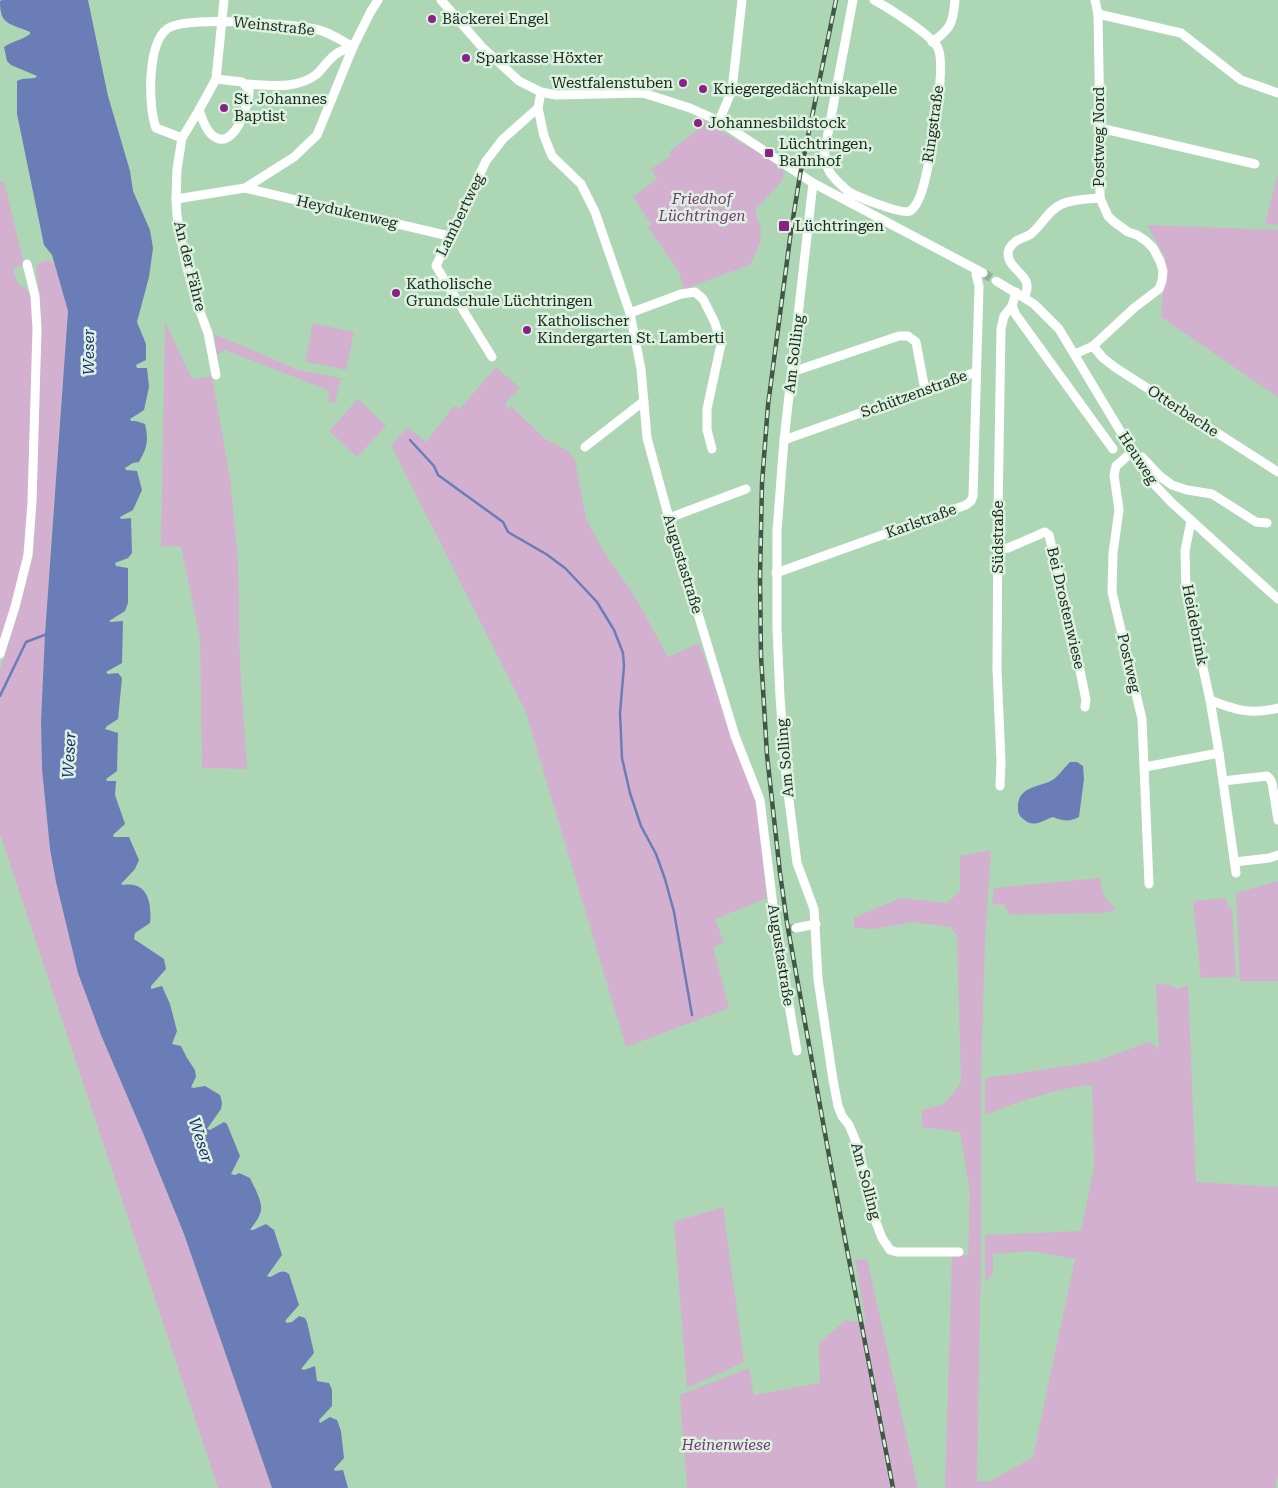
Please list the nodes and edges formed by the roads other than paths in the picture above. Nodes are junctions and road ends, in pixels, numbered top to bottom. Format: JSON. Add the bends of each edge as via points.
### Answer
{"nodes":[{"id":1,"x":224,"y":0,"type":"edge"},
{"id":2,"x":378,"y":0,"type":"edge"},
{"id":3,"x":441,"y":0,"type":"edge"},
{"id":4,"x":742,"y":0,"type":"edge"},
{"id":5,"x":853,"y":0,"type":"edge"},
{"id":6,"x":874,"y":0,"type":"edge"},
{"id":7,"x":955,"y":0,"type":"edge"},
{"id":8,"x":1095,"y":0,"type":"edge"},
{"id":9,"x":1098,"y":14,"type":"junction"},
{"id":10,"x":221,"y":21,"type":"junction"},
{"id":11,"x":932,"y":42,"type":"junction"},
{"id":12,"x":353,"y":47,"type":"junction"},
{"id":13,"x":216,"y":79,"type":"junction"},
{"id":14,"x":246,"y":84,"type":"junction"},
{"id":15,"x":541,"y":92,"type":"junction"},
{"id":16,"x":1278,"y":93,"type":"edge"},
{"id":17,"x":538,"y":108,"type":"junction"},
{"id":18,"x":199,"y":110,"type":"junction"},
{"id":19,"x":719,"y":121,"type":"junction"},
{"id":20,"x":1100,"y":128,"type":"junction"},
{"id":21,"x":182,"y":138,"type":"junction"},
{"id":22,"x":1255,"y":164,"type":"dead end"},
{"id":23,"x":813,"y":183,"type":"junction"},
{"id":24,"x":245,"y":188,"type":"junction"},
{"id":25,"x":848,"y":196,"type":"junction"},
{"id":26,"x":1100,"y":198,"type":"junction"},
{"id":27,"x":176,"y":199,"type":"junction"},
{"id":28,"x":449,"y":236,"type":"junction"},
{"id":29,"x":27,"y":264,"type":"dead end"},
{"id":30,"x":996,"y":281,"type":"tunnel mouth"},
{"id":31,"x":1020,"y":295,"type":"junction"},
{"id":32,"x":1012,"y":306,"type":"junction"},
{"id":33,"x":630,"y":314,"type":"junction"},
{"id":34,"x":1092,"y":346,"type":"junction"},
{"id":35,"x":1075,"y":354,"type":"junction"},
{"id":36,"x":492,"y":357,"type":"dead end"},
{"id":37,"x":792,"y":372,"type":"junction"},
{"id":38,"x":976,"y":372,"type":"junction"},
{"id":39,"x":216,"y":375,"type":"dead end"},
{"id":40,"x":925,"y":390,"type":"junction"},
{"id":41,"x":644,"y":401,"type":"junction"},
{"id":42,"x":784,"y":440,"type":"junction"},
{"id":43,"x":585,"y":447,"type":"dead end"},
{"id":44,"x":1114,"y":448,"type":"dead end"},
{"id":45,"x":712,"y":449,"type":"dead end"},
{"id":46,"x":1134,"y":456,"type":"junction"},
{"id":47,"x":1278,"y":472,"type":"edge"},
{"id":48,"x":746,"y":490,"type":"dead end"},
{"id":49,"x":669,"y":518,"type":"junction"},
{"id":50,"x":1191,"y":521,"type":"junction"},
{"id":51,"x":1267,"y":523,"type":"dead end"},
{"id":52,"x":998,"y":549,"type":"junction"},
{"id":53,"x":776,"y":573,"type":"junction"},
{"id":54,"x":1278,"y":599,"type":"edge"},
{"id":55,"x":0,"y":654,"type":"edge"},
{"id":56,"x":1210,"y":700,"type":"junction"},
{"id":57,"x":1086,"y":707,"type":"dead end"},
{"id":58,"x":1278,"y":708,"type":"edge"},
{"id":59,"x":1220,"y":753,"type":"junction"},
{"id":60,"x":1145,"y":767,"type":"junction"},
{"id":61,"x":1223,"y":781,"type":"junction"},
{"id":62,"x":1000,"y":786,"type":"dead end"},
{"id":63,"x":1278,"y":820,"type":"edge"},
{"id":64,"x":1278,"y":855,"type":"edge"},
{"id":65,"x":1235,"y":862,"type":"junction"},
{"id":66,"x":1236,"y":873,"type":"dead end"},
{"id":67,"x":1148,"y":884,"type":"dead end"},
{"id":68,"x":816,"y":924,"type":"junction"},
{"id":69,"x":776,"y":930,"type":"junction"},
{"id":70,"x":797,"y":1051,"type":"dead end"},
{"id":71,"x":959,"y":1252,"type":"dead end"}],
"edges":[{"from":1,"to":10,"type":"street"},
{"from":2,"to":12,"type":"street"},
{"from":3,"to":15,"type":"street","via":[[482,47],[519,81]]},
{"from":4,"to":19,"type":"street","via":[[732,90]]},
{"from":5,"to":25,"type":"street","via":[[824,160]]},
{"from":6,"to":11,"type":"street","name":"Ringstraße"},
{"from":7,"to":11,"type":"street","via":[[951,24]]},
{"from":8,"to":9,"type":"street","name":"Postweg Nord"},
{"from":9,"to":16,"type":"street","via":[[1181,33],[1241,80]]},
{"from":9,"to":20,"type":"street","name":"Postweg Nord"},
{"from":10,"to":12,"type":"street","name":"Weinstraße","via":[[298,26],[321,31]]},
{"from":10,"to":13,"type":"street"},
{"from":10,"to":21,"type":"street","name":"Weinstraße","via":[[174,25],[162,35],[154,53],[151,82],[153,121],[156,128]]},
{"from":11,"to":25,"type":"street","name":"Ringstraße","via":[[941,62],[936,118],[922,194],[907,212]]},
{"from":12,"to":14,"type":"street","via":[[338,52],[317,73],[297,84]]},
{"from":12,"to":24,"type":"street","via":[[317,135],[294,157]]},
{"from":13,"to":14,"type":"street"},
{"from":13,"to":18,"type":"street"},
{"from":14,"to":18,"type":"street","via":[[248,102],[229,136],[213,136]]},
{"from":15,"to":17,"type":"street","name":"Augustastraße"},
{"from":15,"to":19,"type":"street","via":[[569,96],[643,93]]},
{"from":17,"to":28,"type":"street","name":"Lambertweg","via":[[503,139],[486,161]]},
{"from":17,"to":33,"type":"street","name":"Augustastraße","via":[[552,156],[581,184],[595,212]]},
{"from":18,"to":21,"type":"street"},
{"from":19,"to":23,"type":"street"},
{"from":20,"to":22,"type":"street"},
{"from":20,"to":26,"type":"street","name":"Postweg Nord"},
{"from":21,"to":27,"type":"street","name":"An der Fähre"},
{"from":23,"to":25,"type":"street"},
{"from":23,"to":37,"type":"street","name":"Am Solling"},
{"from":24,"to":27,"type":"street"},
{"from":24,"to":28,"type":"street","name":"Heydukenweg"},
{"from":25,"to":38,"type":"street","name":"Schützenstraße","via":[[980,271],[976,274],[979,286]]},
{"from":26,"to":31,"type":"street","via":[[1064,203],[1053,209],[1031,234],[1011,245],[1009,259],[1028,286],[1028,290]]},
{"from":26,"to":34,"type":"street","name":"Postweg Nord","via":[[1108,216],[1153,248],[1163,271],[1159,289]]},
{"from":27,"to":39,"type":"street","name":"An der Fähre","via":[[185,260],[208,333]]},
{"from":28,"to":36,"type":"street","name":"Lambertweg","via":[[436,266]]},
{"from":29,"to":55,"type":"street","via":[[35,296],[37,329],[32,502],[28,555]]},
{"from":30,"to":31,"type":"street","name":"Heuweg"},
{"from":31,"to":32,"type":"street","name":"Südstraße"},
{"from":31,"to":35,"type":"street","name":"Heuweg","via":[[1054,323]]},
{"from":32,"to":44,"type":"street","name":"Heuweg"},
{"from":32,"to":52,"type":"street","name":"Südstraße","via":[[1004,316],[1001,329]]},
{"from":33,"to":41,"type":"street","name":"Augustastraße","via":[[642,369]]},
{"from":33,"to":45,"type":"street","via":[[682,294],[695,292],[703,299],[715,323],[720,344],[707,409],[707,430]]},
{"from":34,"to":35,"type":"street","name":"Postweg Nord"},
{"from":34,"to":47,"type":"street","name":"Otterbache","via":[[1116,368]]},
{"from":35,"to":46,"type":"street","name":"Heuweg"},
{"from":37,"to":40,"type":"street","via":[[899,336],[908,336],[916,342]]},
{"from":37,"to":42,"type":"street","name":"Am Solling"},
{"from":38,"to":40,"type":"street","name":"Schützenstraße"},
{"from":38,"to":53,"type":"street","name":"Karlstraße","via":[[970,501]]},
{"from":40,"to":42,"type":"street","name":"Schützenstraße"},
{"from":41,"to":43,"type":"street"},
{"from":41,"to":49,"type":"street","name":"Augustastraße","via":[[647,438]]},
{"from":42,"to":53,"type":"street","name":"Am Solling"},
{"from":46,"to":50,"type":"street","name":"Heuweg","via":[[1153,483]]},
{"from":46,"to":51,"type":"street","via":[[1142,457],[1172,485],[1212,494],[1256,522]]},
{"from":46,"to":60,"type":"street","name":"Postweg","via":[[1116,466],[1114,475],[1119,510],[1112,592],[1142,719]]},
{"from":48,"to":49,"type":"street"},
{"from":49,"to":69,"type":"street","name":"Augustastraße","via":[[736,736],[760,800]]},
{"from":50,"to":54,"type":"street","name":"Heuweg"},
{"from":50,"to":56,"type":"street","name":"Heidebrink","via":[[1185,551],[1186,590]]},
{"from":52,"to":57,"type":"street","name":"Bei Drostenwiese","via":[[1045,532],[1049,535]]},
{"from":52,"to":62,"type":"street","name":"Südstraße"},
{"from":53,"to":68,"type":"street","name":"Am Solling","via":[[786,777],[796,863],[814,908]]},
{"from":56,"to":58,"type":"street","via":[[1247,712]]},
{"from":56,"to":59,"type":"street","name":"Heidebrink"},
{"from":59,"to":60,"type":"street"},
{"from":59,"to":61,"type":"street","name":"Heidebrink"},
{"from":60,"to":67,"type":"street","name":"Postweg"},
{"from":61,"to":63,"type":"street","via":[[1267,776],[1272,783]]},
{"from":61,"to":65,"type":"street","name":"Heidebrink"},
{"from":64,"to":65,"type":"street"},
{"from":65,"to":66,"type":"street","name":"Heidebrink"},
{"from":68,"to":69,"type":"street"},
{"from":68,"to":71,"type":"street","name":"Am Solling","via":[[818,979],[838,1106],[859,1149],[882,1238],[890,1250],[897,1252]]},
{"from":69,"to":70,"type":"street","name":"Augustastraße"}]}
